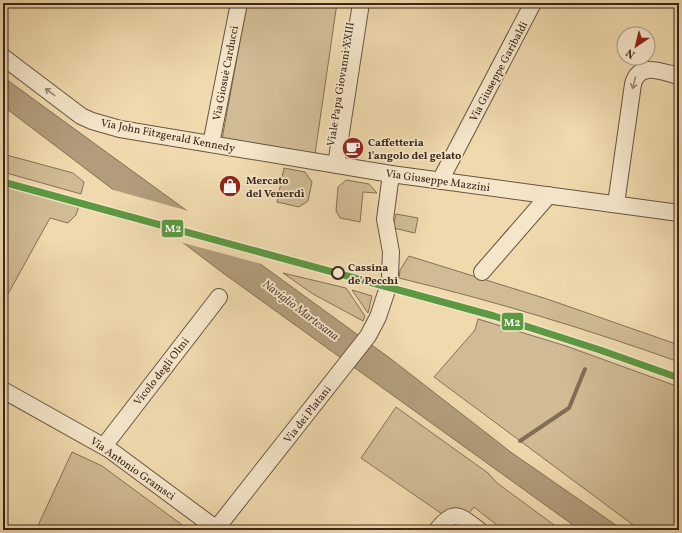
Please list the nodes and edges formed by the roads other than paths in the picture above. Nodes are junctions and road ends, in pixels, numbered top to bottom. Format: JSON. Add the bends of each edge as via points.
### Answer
{"nodes":[{"id":1,"x":239,"y":3,"type":"edge"},
{"id":2,"x":353,"y":3,"type":"edge"},
{"id":3,"x":361,"y":3,"type":"edge"},
{"id":4,"x":534,"y":3,"type":"edge"},
{"id":5,"x":3,"y":57,"type":"edge"},
{"id":6,"x":679,"y":76,"type":"edge"},
{"id":7,"x":211,"y":144,"type":"junction"},
{"id":8,"x":332,"y":165,"type":"junction"},
{"id":9,"x":391,"y":174,"type":"junction"},
{"id":10,"x":440,"y":181,"type":"junction"},
{"id":11,"x":549,"y":195,"type":"junction"},
{"id":12,"x":616,"y":204,"type":"junction"},
{"id":13,"x":679,"y":213,"type":"edge"},
{"id":14,"x":482,"y":272,"type":"dead end"},
{"id":15,"x":390,"y":275,"type":"dead end"},
{"id":16,"x":386,"y":293,"type":"dead end"},
{"id":17,"x":218,"y":297,"type":"dead end"},
{"id":18,"x":3,"y":390,"type":"edge"},
{"id":19,"x":104,"y":446,"type":"junction"},
{"id":20,"x":217,"y":529,"type":"edge"},
{"id":21,"x":437,"y":530,"type":"edge"},
{"id":22,"x":479,"y":530,"type":"edge"}],
"edges":[{"from":1,"to":7,"type":"street","name":"Via Giosuè Carducci"},
{"from":2,"to":8,"type":"street","name":"Viale Papa Giovanni XXIII"},
{"from":3,"to":8,"type":"street","name":"Viale Papa Giovanni XXIII"},
{"from":4,"to":10,"type":"street","name":"Via Giuseppe Garibaldi"},
{"from":7,"to":5,"type":"street","name":"Via John Fitzgerald Kennedy","one_way":true,"via":[[120,129],[92,121],[81,116]]},
{"from":6,"to":12,"type":"street","one_way":true,"via":[[648,70],[641,71],[636,76]]},
{"from":7,"to":8,"type":"street","name":"Via John Fitzgerald Kennedy"},
{"from":8,"to":9,"type":"street","name":"Via Giuseppe Mazzini"},
{"from":9,"to":10,"type":"street","name":"Via Giuseppe Mazzini"},
{"from":9,"to":15,"type":"street","via":[[385,219],[391,252]]},
{"from":10,"to":11,"type":"street","name":"Via Giuseppe Mazzini"},
{"from":11,"to":12,"type":"street","name":"Via Giuseppe Mazzini"},
{"from":11,"to":14,"type":"street"},
{"from":12,"to":13,"type":"street","name":"Via Giuseppe Mazzini"},
{"from":16,"to":20,"type":"street","name":"Via dei Platani","via":[[378,317],[364,340]]},
{"from":17,"to":19,"type":"street","name":"Vicolo degli Olmi"},
{"from":18,"to":19,"type":"street","name":"Via Antonio Gramsci"},
{"from":19,"to":20,"type":"street","name":"Via Antonio Gramsci"},
{"from":21,"to":22,"type":"street","via":[[452,516],[462,517]]}]}
